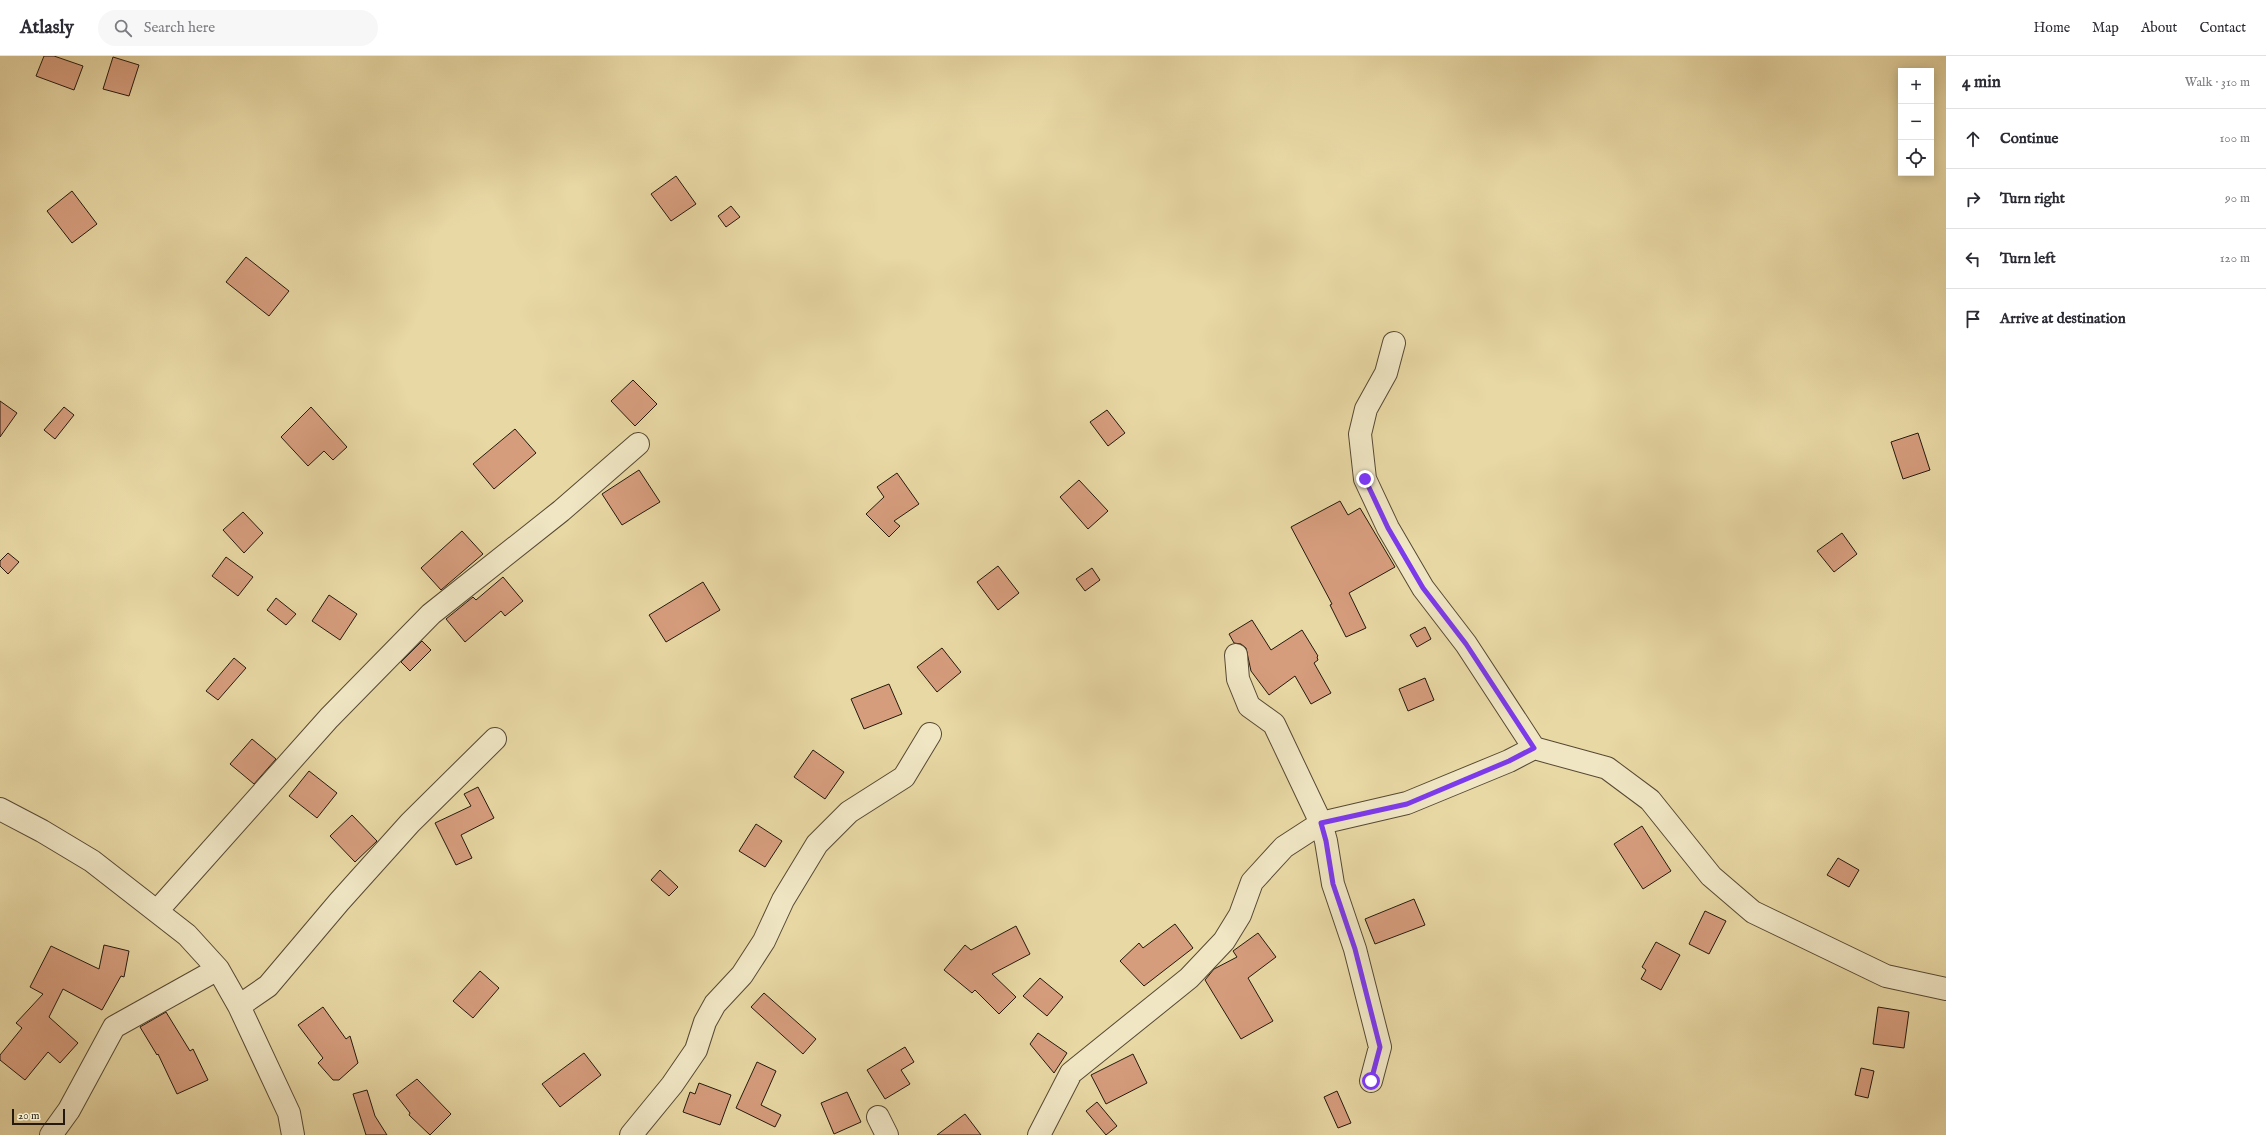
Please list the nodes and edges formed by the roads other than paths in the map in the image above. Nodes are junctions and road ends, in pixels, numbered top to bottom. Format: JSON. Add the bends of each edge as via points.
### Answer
{"nodes":[{"id":1,"x":1394,"y":343,"type":"dead end"},
{"id":2,"x":638,"y":444,"type":"dead end"},
{"id":3,"x":1236,"y":655,"type":"dead end"},
{"id":4,"x":930,"y":734,"type":"dead end"},
{"id":5,"x":495,"y":739,"type":"dead end"},
{"id":6,"x":1534,"y":748,"type":"junction"},
{"id":7,"x":0,"y":809,"type":"edge"},
{"id":8,"x":1321,"y":823,"type":"junction"},
{"id":9,"x":157,"y":911,"type":"junction"},
{"id":10,"x":218,"y":969,"type":"junction"},
{"id":11,"x":1946,"y":989,"type":"edge"},
{"id":12,"x":239,"y":1006,"type":"junction"},
{"id":13,"x":1371,"y":1081,"type":"dead end"},
{"id":14,"x":51,"y":1135,"type":"edge"},
{"id":15,"x":293,"y":1135,"type":"edge"},
{"id":16,"x":631,"y":1135,"type":"edge"},
{"id":17,"x":1039,"y":1135,"type":"edge"}],
"edges":[{"from":1,"to":6,"type":"street","via":[[1386,373],[1366,409],[1360,434],[1365,479],[1388,528],[1423,588],[1466,644]]},
{"from":2,"to":9,"type":"street","via":[[561,511],[431,614],[329,718]]},
{"from":3,"to":8,"type":"street","via":[[1238,679],[1249,706],[1274,724]]},
{"from":4,"to":16,"type":"street","via":[[904,777],[849,812],[817,844],[783,900],[764,941],[742,975],[715,1004],[705,1022],[696,1050],[672,1085]]},
{"from":5,"to":12,"type":"street","via":[[410,822],[268,986]]},
{"from":6,"to":8,"type":"street","via":[[1407,804]]},
{"from":6,"to":11,"type":"street","via":[[1607,768],[1650,800],[1711,876],[1753,912],[1886,976]]},
{"from":7,"to":9,"type":"street","via":[[92,861]]},
{"from":8,"to":13,"type":"street","via":[[1333,884],[1355,949],[1380,1047]]},
{"from":8,"to":17,"type":"street","via":[[1284,847],[1252,882],[1240,915],[1224,941],[1190,978],[1071,1073]]},
{"from":9,"to":10,"type":"street","via":[[188,936]]},
{"from":10,"to":12,"type":"street"},
{"from":10,"to":14,"type":"street","via":[[114,1027],[69,1110]]},
{"from":12,"to":15,"type":"street","via":[[290,1113]]}]}
